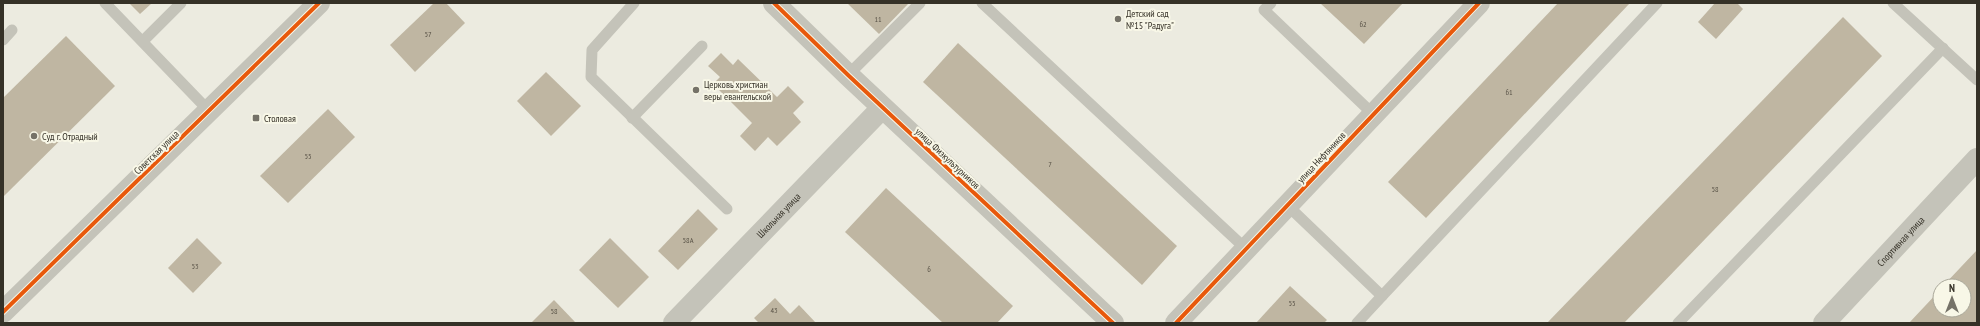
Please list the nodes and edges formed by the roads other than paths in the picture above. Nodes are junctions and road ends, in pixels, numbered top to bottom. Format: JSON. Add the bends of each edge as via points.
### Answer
{"nodes":[{"id":1,"x":105,"y":3,"type":"edge"},
{"id":2,"x":181,"y":3,"type":"edge"},
{"id":3,"x":320,"y":3,"type":"edge"},
{"id":4,"x":634,"y":3,"type":"edge"},
{"id":5,"x":774,"y":3,"type":"edge"},
{"id":6,"x":920,"y":3,"type":"edge"},
{"id":7,"x":982,"y":3,"type":"edge"},
{"id":8,"x":1271,"y":3,"type":"edge"},
{"id":9,"x":1479,"y":3,"type":"edge"},
{"id":10,"x":1657,"y":3,"type":"edge"},
{"id":11,"x":1893,"y":3,"type":"edge"},
{"id":12,"x":12,"y":30,"type":"dead end"},
{"id":13,"x":3,"y":40,"type":"edge"},
{"id":14,"x":143,"y":42,"type":"junction"},
{"id":15,"x":702,"y":46,"type":"dead end"},
{"id":16,"x":1943,"y":48,"type":"junction"},
{"id":17,"x":848,"y":76,"type":"junction"},
{"id":18,"x":1977,"y":80,"type":"edge"},
{"id":19,"x":882,"y":108,"type":"junction"},
{"id":20,"x":209,"y":111,"type":"junction"},
{"id":21,"x":1373,"y":114,"type":"junction"},
{"id":22,"x":632,"y":118,"type":"junction"},
{"id":23,"x":1977,"y":159,"type":"edge"},
{"id":24,"x":1287,"y":205,"type":"junction"},
{"id":25,"x":728,"y":209,"type":"dead end"},
{"id":26,"x":1246,"y":249,"type":"junction"},
{"id":27,"x":1382,"y":296,"type":"junction"},
{"id":28,"x":3,"y":312,"type":"edge"},
{"id":29,"x":674,"y":323,"type":"edge"},
{"id":30,"x":1113,"y":323,"type":"edge"},
{"id":31,"x":1176,"y":323,"type":"edge"},
{"id":32,"x":1357,"y":323,"type":"edge"},
{"id":33,"x":1678,"y":323,"type":"edge"},
{"id":34,"x":1824,"y":323,"type":"edge"}],
"edges":[{"from":1,"to":14,"type":"lane"},
{"from":2,"to":14,"type":"lane"},
{"from":3,"to":20,"type":"street","name":"Советская улица"},
{"from":4,"to":22,"type":"lane","via":[[592,50],[591,77]]},
{"from":5,"to":17,"type":"street","name":"улица Физкультурников"},
{"from":6,"to":17,"type":"lane"},
{"from":7,"to":26,"type":"lane"},
{"from":8,"to":21,"type":"lane","via":[[1264,10]]},
{"from":9,"to":21,"type":"street","name":"улица Нефтяников"},
{"from":10,"to":27,"type":"lane"},
{"from":11,"to":16,"type":"lane"},
{"from":12,"to":13,"type":"lane"},
{"from":14,"to":20,"type":"lane"},
{"from":15,"to":22,"type":"lane"},
{"from":16,"to":18,"type":"lane"},
{"from":16,"to":33,"type":"lane"},
{"from":17,"to":19,"type":"street","name":"улица Физкультурников"},
{"from":19,"to":29,"type":"street","name":"Школьная улица"},
{"from":19,"to":30,"type":"street","name":"улица Физкультурников"},
{"from":20,"to":28,"type":"street","name":"Советская улица"},
{"from":21,"to":24,"type":"street","name":"улица Нефтяников"},
{"from":22,"to":25,"type":"lane"},
{"from":23,"to":34,"type":"street","name":"Спортивная улица"},
{"from":24,"to":26,"type":"street","name":"улица Нефтяников"},
{"from":24,"to":27,"type":"lane"},
{"from":26,"to":31,"type":"street","name":"улица Нефтяников"},
{"from":27,"to":32,"type":"lane"}]}
